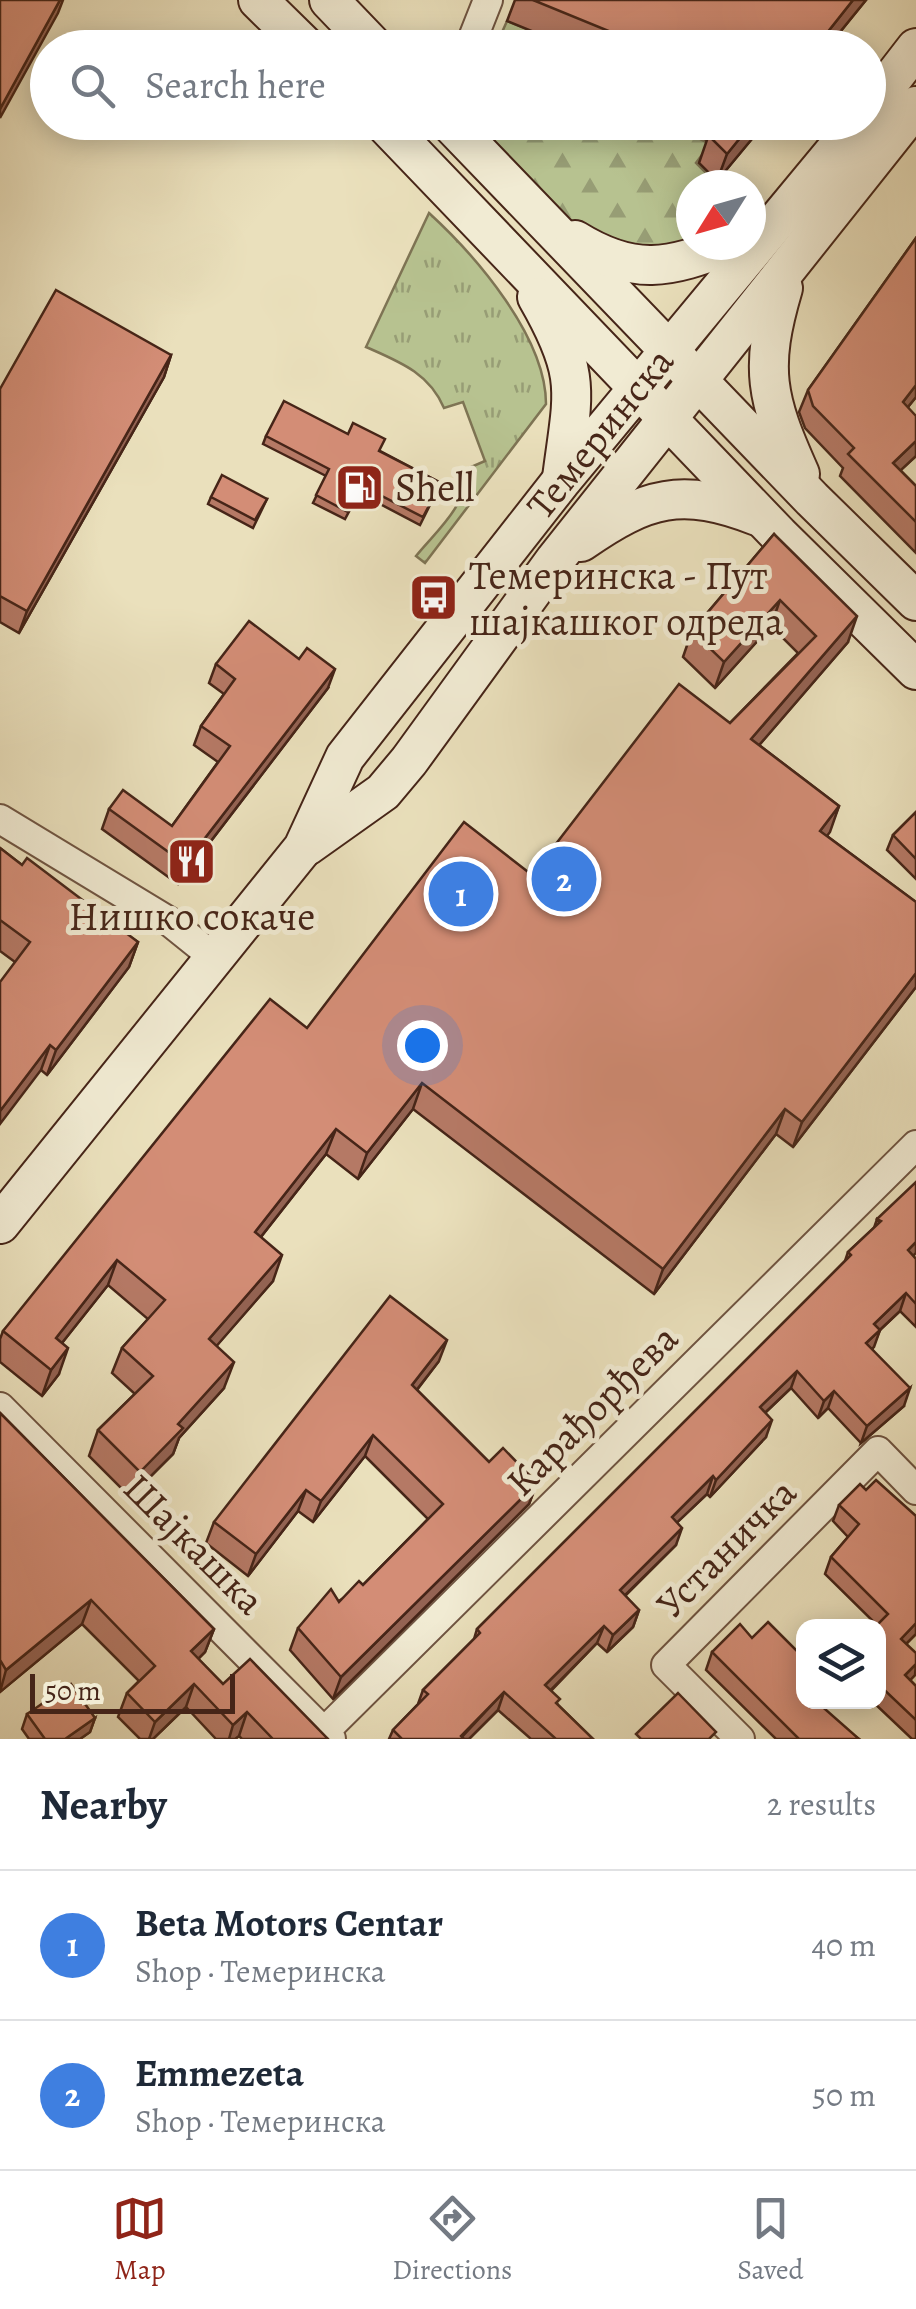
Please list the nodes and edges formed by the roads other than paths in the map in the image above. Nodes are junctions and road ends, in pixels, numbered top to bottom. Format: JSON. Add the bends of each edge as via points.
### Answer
{"nodes":[{"id":1,"x":258,"y":0,"type":"edge"},
{"id":2,"x":329,"y":0,"type":"edge"},
{"id":3,"x":488,"y":0,"type":"edge"},
{"id":4,"x":289,"y":30,"type":"edge"},
{"id":5,"x":358,"y":30,"type":"edge"},
{"id":6,"x":476,"y":30,"type":"edge"},
{"id":7,"x":916,"y":48,"type":"edge"},
{"id":8,"x":886,"y":87,"type":"edge"},
{"id":9,"x":916,"y":106,"type":"edge"},
{"id":10,"x":401,"y":140,"type":"edge"},
{"id":11,"x":467,"y":140,"type":"edge"},
{"id":12,"x":843,"y":140,"type":"edge"},
{"id":13,"x":550,"y":224,"type":"junction"},
{"id":14,"x":766,"y":225,"type":"edge"},
{"id":15,"x":514,"y":256,"type":"junction"},
{"id":16,"x":693,"y":260,"type":"edge"},
{"id":17,"x":739,"y":260,"type":"edge"},
{"id":18,"x":789,"y":268,"type":"junction"},
{"id":19,"x":671,"y":352,"type":"junction"},
{"id":20,"x":700,"y":382,"type":"junction"},
{"id":21,"x":639,"y":387,"type":"junction"},
{"id":22,"x":667,"y":417,"type":"junction"},
{"id":23,"x":562,"y":480,"type":"junction"},
{"id":24,"x":812,"y":499,"type":"junction"},
{"id":25,"x":764,"y":518,"type":"junction"},
{"id":26,"x":555,"y":560,"type":"junction"},
{"id":27,"x":916,"y":600,"type":"edge"},
{"id":28,"x":916,"y":670,"type":"edge"},
{"id":29,"x":0,"y":819,"type":"edge"},
{"id":30,"x":303,"y":848,"type":"junction"},
{"id":31,"x":216,"y":959,"type":"junction"},
{"id":32,"x":916,"y":1145,"type":"edge"},
{"id":33,"x":0,"y":1224,"type":"edge"},
{"id":34,"x":0,"y":1406,"type":"edge"},
{"id":35,"x":916,"y":1490,"type":"edge"},
{"id":36,"x":327,"y":1736,"type":"edge"},
{"id":37,"x":740,"y":1739,"type":"edge"}],
"edges":[{"from":1,"to":4,"type":"main road"},
{"from":2,"to":5,"type":"main road"},
{"from":3,"to":6,"type":"street"},
{"from":7,"to":8,"type":"main road"},
{"from":9,"to":18,"type":"main road","name":"Темеринска"},
{"from":10,"to":15,"type":"main road"},
{"from":11,"to":13,"type":"main road"},
{"from":12,"to":14,"type":"main road","name":"Темеринска"},
{"from":13,"to":16,"type":"main road","via":[[624,262],[658,268]]},
{"from":13,"to":19,"type":"main road"},
{"from":15,"to":21,"type":"main road"},
{"from":15,"to":23,"type":"main road","via":[[566,354],[573,383]]},
{"from":17,"to":19,"type":"main road","name":"Темеринска"},
{"from":18,"to":20,"type":"main road","name":"Темеринска"},
{"from":18,"to":24,"type":"main road","via":[[772,326],[767,378],[777,424]]},
{"from":19,"to":20,"type":"main road"},
{"from":19,"to":21,"type":"main road","name":"Темеринска"},
{"from":20,"to":22,"type":"main road","name":"Темеринска"},
{"from":20,"to":24,"type":"main road"},
{"from":21,"to":22,"type":"main road"},
{"from":21,"to":23,"type":"main road","name":"Темеринска"},
{"from":22,"to":25,"type":"main road"},
{"from":22,"to":26,"type":"main road","name":"Темеринска"},
{"from":23,"to":30,"type":"main road","name":"Темеринска","via":[[345,757]]},
{"from":24,"to":27,"type":"main road"},
{"from":25,"to":26,"type":"main road","via":[[683,496],[612,520]]},
{"from":25,"to":28,"type":"main road"},
{"from":26,"to":30,"type":"main road","name":"Темеринска","via":[[382,792]]},
{"from":29,"to":31,"type":"street","via":[[170,922]]},
{"from":30,"to":31,"type":"main road","name":"Темеринска"},
{"from":31,"to":33,"type":"main road","name":"Темеринска"},
{"from":32,"to":36,"type":"street","name":"Карађорђева"},
{"from":34,"to":36,"type":"street","name":"Шајкашка"},
{"from":35,"to":37,"type":"street","name":"Устаничка","via":[[878,1451],[666,1665]]}]}
